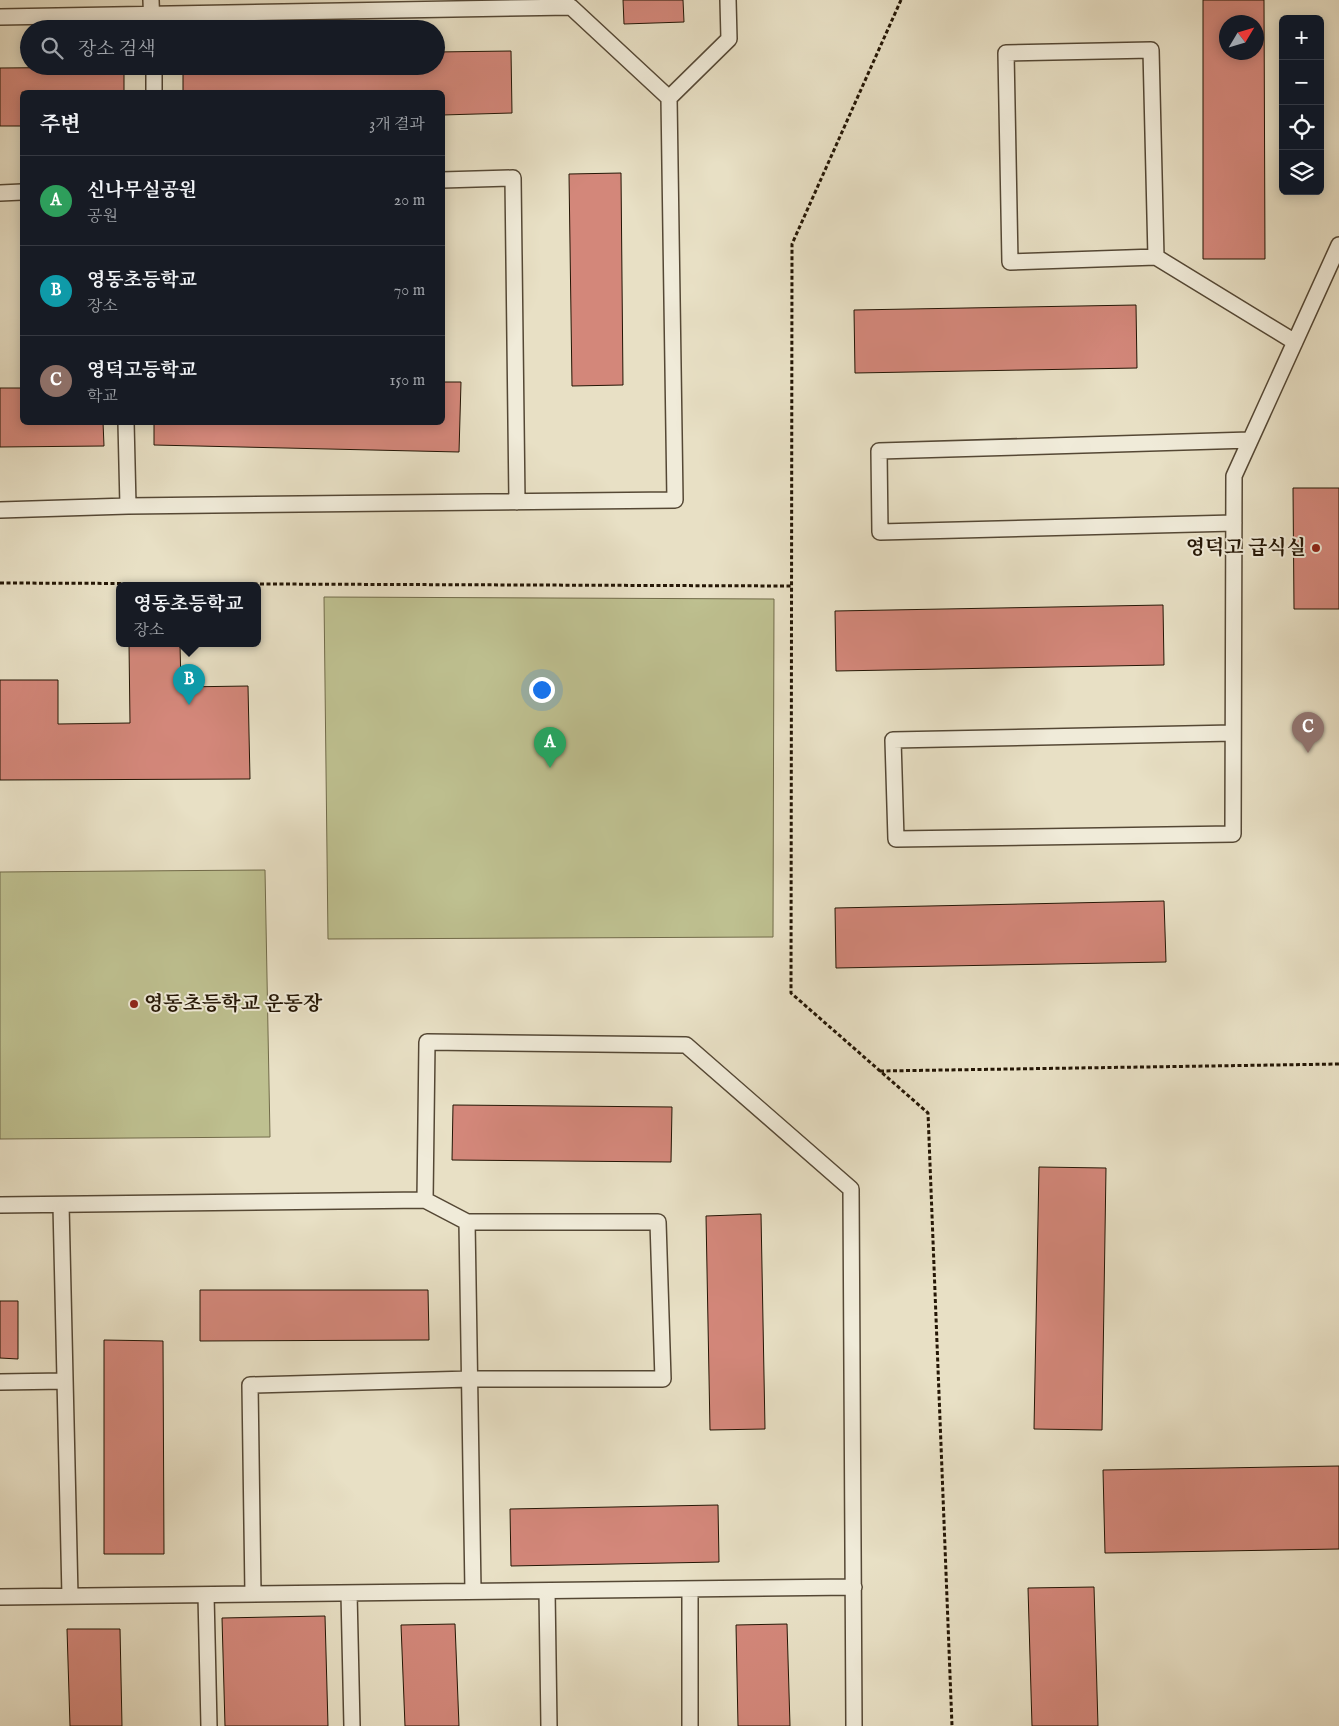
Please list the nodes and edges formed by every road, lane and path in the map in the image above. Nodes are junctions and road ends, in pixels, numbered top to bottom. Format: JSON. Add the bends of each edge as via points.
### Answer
{"nodes":[{"id":1,"x":728,"y":0,"type":"edge"},
{"id":2,"x":901,"y":0,"type":"edge"},
{"id":3,"x":570,"y":4,"type":"edge"},
{"id":4,"x":152,"y":14,"type":"edge"},
{"id":5,"x":0,"y":17,"type":"edge"},
{"id":6,"x":154,"y":75,"type":"edge"},
{"id":7,"x":154,"y":90,"type":"edge"},
{"id":8,"x":670,"y":98,"type":"junction"},
{"id":9,"x":445,"y":180,"type":"edge"},
{"id":10,"x":0,"y":192,"type":"edge"},
{"id":11,"x":20,"y":192,"type":"edge"},
{"id":12,"x":1339,"y":245,"type":"edge"},
{"id":13,"x":1156,"y":257,"type":"junction"},
{"id":14,"x":1295,"y":342,"type":"junction"},
{"id":15,"x":126,"y":425,"type":"edge"},
{"id":16,"x":1250,"y":440,"type":"junction"},
{"id":17,"x":517,"y":502,"type":"junction"},
{"id":18,"x":128,"y":506,"type":"junction"},
{"id":19,"x":0,"y":510,"type":"edge"},
{"id":20,"x":1234,"y":523,"type":"junction"},
{"id":21,"x":0,"y":583,"type":"edge"},
{"id":22,"x":116,"y":583,"type":"edge"},
{"id":23,"x":261,"y":584,"type":"edge"},
{"id":24,"x":792,"y":586,"type":"junction"},
{"id":25,"x":1233,"y":733,"type":"junction"},
{"id":26,"x":1339,"y":1064,"type":"edge"},
{"id":27,"x":880,"y":1071,"type":"junction"},
{"id":28,"x":425,"y":1200,"type":"junction"},
{"id":29,"x":0,"y":1205,"type":"edge"},
{"id":30,"x":61,"y":1205,"type":"junction"},
{"id":31,"x":468,"y":1222,"type":"junction"},
{"id":32,"x":470,"y":1379,"type":"junction"},
{"id":33,"x":0,"y":1382,"type":"edge"},
{"id":34,"x":66,"y":1382,"type":"junction"},
{"id":35,"x":854,"y":1587,"type":"junction"},
{"id":36,"x":690,"y":1589,"type":"junction"},
{"id":37,"x":472,"y":1591,"type":"junction"},
{"id":38,"x":547,"y":1591,"type":"junction"},
{"id":39,"x":349,"y":1593,"type":"junction"},
{"id":40,"x":253,"y":1594,"type":"junction"},
{"id":41,"x":206,"y":1595,"type":"junction"},
{"id":42,"x":70,"y":1596,"type":"junction"},
{"id":43,"x":0,"y":1597,"type":"edge"},
{"id":44,"x":209,"y":1726,"type":"edge"},
{"id":45,"x":352,"y":1726,"type":"edge"},
{"id":46,"x":549,"y":1726,"type":"edge"},
{"id":47,"x":690,"y":1726,"type":"edge"},
{"id":48,"x":854,"y":1726,"type":"edge"},
{"id":49,"x":952,"y":1726,"type":"edge"}],
"edges":[{"from":1,"to":8,"type":"lane","via":[[729,39]]},
{"from":2,"to":24,"type":"path","via":[[792,244]]},
{"from":3,"to":4,"type":"lane"},
{"from":3,"to":8,"type":"lane"},
{"from":4,"to":5,"type":"lane"},
{"from":6,"to":7,"type":"lane"},
{"from":8,"to":17,"type":"lane","via":[[675,500]]},
{"from":9,"to":17,"type":"lane","via":[[512,178]]},
{"from":10,"to":11,"type":"lane"},
{"from":12,"to":14,"type":"lane"},
{"from":13,"to":13,"type":"lane","via":[[1152,50],[1006,53],[1010,262]]},
{"from":13,"to":14,"type":"lane"},
{"from":14,"to":16,"type":"lane"},
{"from":15,"to":18,"type":"lane"},
{"from":16,"to":20,"type":"lane","via":[[1234,476]]},
{"from":16,"to":20,"type":"lane","via":[[879,451],[880,532]]},
{"from":17,"to":18,"type":"lane"},
{"from":18,"to":19,"type":"lane"},
{"from":20,"to":25,"type":"lane"},
{"from":21,"to":22,"type":"path"},
{"from":23,"to":24,"type":"path"},
{"from":24,"to":27,"type":"path","via":[[791,993]]},
{"from":25,"to":25,"type":"lane","via":[[1232,834],[896,839],[893,740]]},
{"from":26,"to":27,"type":"path"},
{"from":27,"to":49,"type":"path","via":[[928,1113]]},
{"from":28,"to":30,"type":"lane"},
{"from":28,"to":31,"type":"lane"},
{"from":28,"to":35,"type":"lane","via":[[427,1042],[686,1045],[851,1189]]},
{"from":29,"to":30,"type":"lane"},
{"from":30,"to":34,"type":"lane"},
{"from":31,"to":32,"type":"lane"},
{"from":31,"to":32,"type":"lane","via":[[658,1222],[663,1379]]},
{"from":32,"to":37,"type":"lane"},
{"from":32,"to":40,"type":"lane","via":[[250,1385]]},
{"from":33,"to":34,"type":"lane"},
{"from":34,"to":42,"type":"lane"},
{"from":35,"to":36,"type":"lane"},
{"from":35,"to":48,"type":"lane"},
{"from":36,"to":38,"type":"lane"},
{"from":36,"to":47,"type":"lane"},
{"from":37,"to":38,"type":"lane"},
{"from":37,"to":39,"type":"lane"},
{"from":38,"to":46,"type":"lane"},
{"from":39,"to":40,"type":"lane"},
{"from":39,"to":45,"type":"lane"},
{"from":40,"to":41,"type":"lane"},
{"from":41,"to":42,"type":"lane"},
{"from":41,"to":44,"type":"lane"},
{"from":42,"to":43,"type":"lane"}]}
